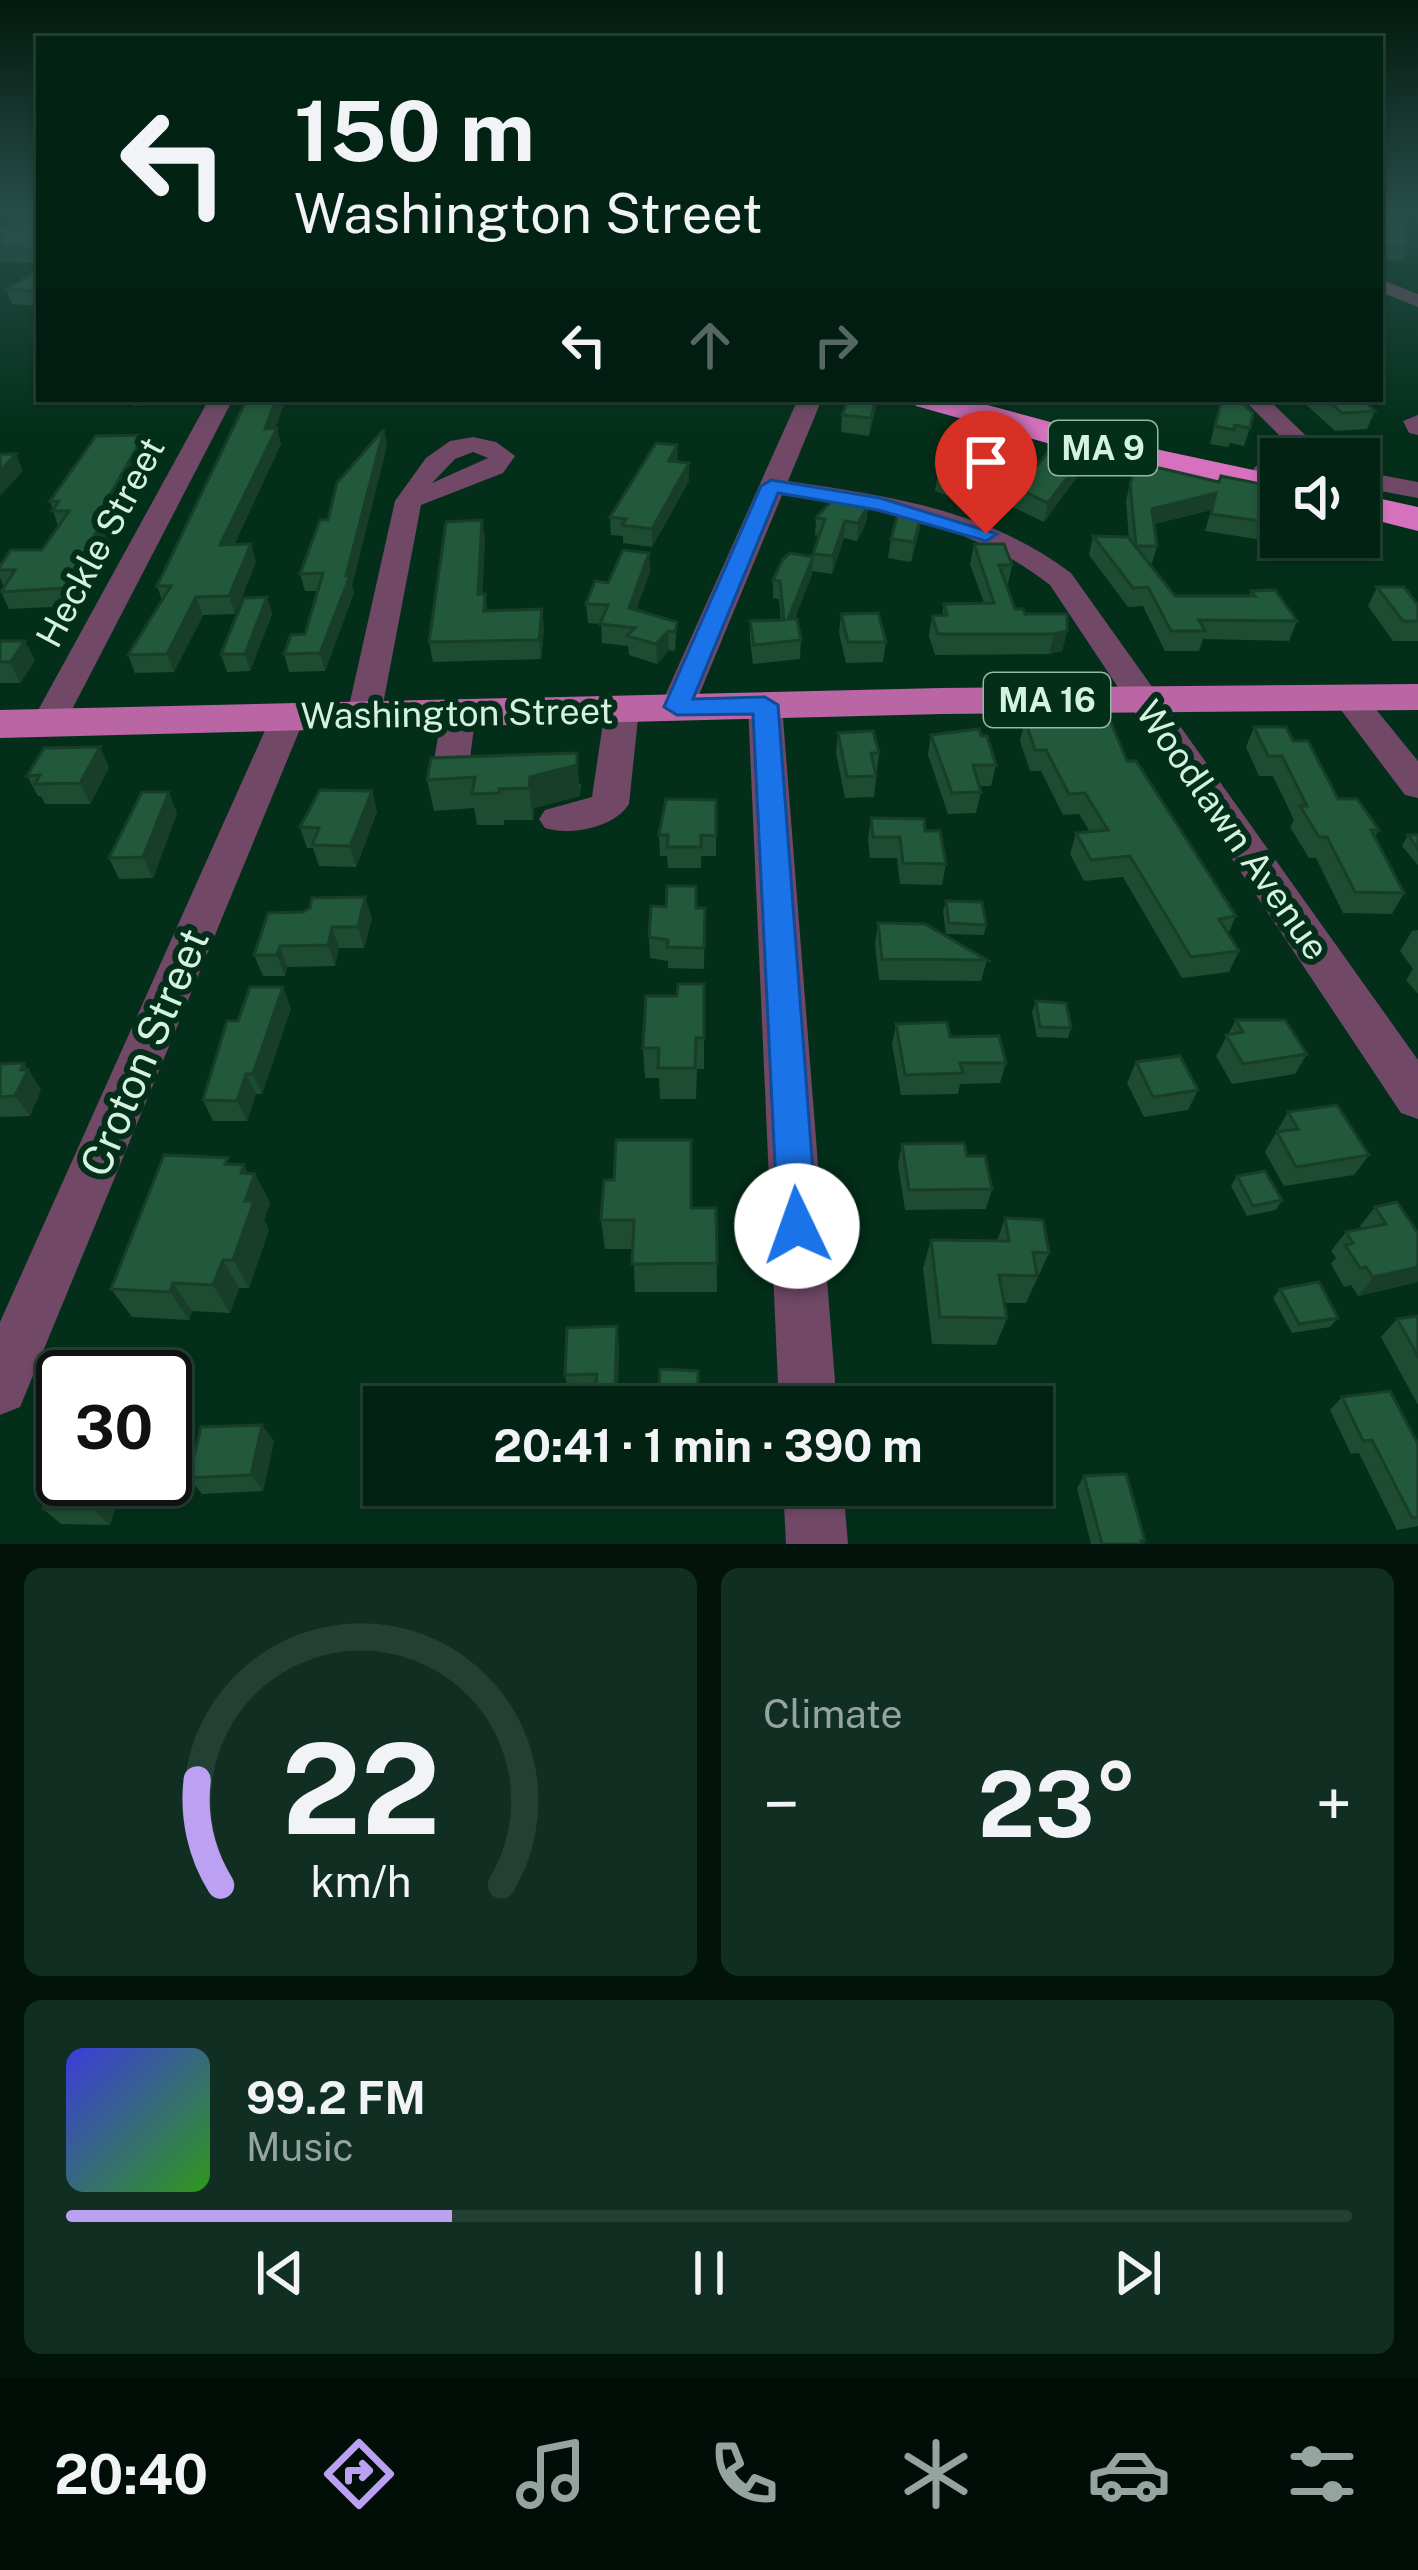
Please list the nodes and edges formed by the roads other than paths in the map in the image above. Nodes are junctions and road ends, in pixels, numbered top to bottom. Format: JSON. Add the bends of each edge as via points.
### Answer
{"nodes":[{"id":1,"x":1383,"y":286,"type":"edge"},
{"id":2,"x":1418,"y":301,"type":"edge"},
{"id":3,"x":218,"y":402,"type":"edge"},
{"id":4,"x":809,"y":402,"type":"edge"},
{"id":5,"x":939,"y":402,"type":"edge"},
{"id":6,"x":979,"y":402,"type":"edge"},
{"id":7,"x":1258,"y":402,"type":"edge"},
{"id":8,"x":1295,"y":438,"type":"edge"},
{"id":9,"x":1260,"y":472,"type":"edge"},
{"id":10,"x":1260,"y":473,"type":"edge"},
{"id":11,"x":1380,"y":482,"type":"edge"},
{"id":12,"x":771,"y":486,"type":"junction"},
{"id":13,"x":1418,"y":490,"type":"edge"},
{"id":14,"x":408,"y":501,"type":"dead end"},
{"id":15,"x":1380,"y":503,"type":"edge"},
{"id":16,"x":1380,"y":511,"type":"edge"},
{"id":17,"x":1416,"y":522,"type":"edge"},
{"id":18,"x":1418,"y":697,"type":"edge"},
{"id":19,"x":1142,"y":698,"type":"junction"},
{"id":20,"x":1349,"y":698,"type":"junction"},
{"id":21,"x":765,"y":705,"type":"junction"},
{"id":22,"x":677,"y":707,"type":"junction"},
{"id":23,"x":622,"y":709,"type":"junction"},
{"id":24,"x":459,"y":713,"type":"junction"},
{"id":25,"x":364,"y":716,"type":"junction"},
{"id":26,"x":288,"y":717,"type":"junction"},
{"id":27,"x":48,"y":723,"type":"junction"},
{"id":28,"x":0,"y":724,"type":"edge"},
{"id":29,"x":450,"y":773,"type":"edge"},
{"id":30,"x":1418,"y":786,"type":"edge"},
{"id":31,"x":558,"y":819,"type":"dead end"},
{"id":32,"x":1418,"y":1098,"type":"edge"},
{"id":33,"x":807,"y":1386,"type":"edge"},
{"id":34,"x":0,"y":1387,"type":"edge"},
{"id":35,"x":814,"y":1506,"type":"edge"},
{"id":36,"x":817,"y":1544,"type":"edge"}],
"edges":[{"from":1,"to":2,"type":"street"},
{"from":3,"to":27,"type":"street","name":"Heckle Street"},
{"from":4,"to":12,"type":"street"},
{"from":5,"to":10,"type":"highway","number":"MA 9","via":[[1111,450]]},
{"from":6,"to":9,"type":"highway","number":"MA 9"},
{"from":7,"to":8,"type":"street"},
{"from":11,"to":13,"type":"street"},
{"from":12,"to":19,"type":"street","name":"Woodlawn Avenue","via":[[927,515],[1028,554],[1078,598]]},
{"from":12,"to":22,"type":"street"},
{"from":14,"to":25,"type":"street"},
{"from":15,"to":17,"type":"highway"},
{"from":16,"to":17,"type":"highway"},
{"from":18,"to":20,"type":"main road","name":"Washington Street","number":"MA 16"},
{"from":19,"to":20,"type":"main road","name":"Washington Street","number":"MA 16"},
{"from":19,"to":21,"type":"main road","name":"Washington Street","number":"MA 16"},
{"from":19,"to":32,"type":"street","name":"Woodlawn Avenue"},
{"from":20,"to":30,"type":"street"},
{"from":21,"to":22,"type":"main road","name":"Washington Street","number":"MA 16"},
{"from":21,"to":33,"type":"street"},
{"from":22,"to":23,"type":"main road","name":"Washington Street","number":"MA 16"},
{"from":23,"to":24,"type":"main road","name":"Washington Street","number":"MA 16"},
{"from":23,"to":31,"type":"street","via":[[610,805]]},
{"from":24,"to":25,"type":"main road","name":"Washington Street","number":"MA 16"},
{"from":24,"to":29,"type":"street"},
{"from":25,"to":26,"type":"main road","name":"Washington Street","number":"MA 16"},
{"from":26,"to":27,"type":"main road","name":"Washington Street","number":"MA 16"},
{"from":26,"to":34,"type":"street","name":"Croton Street"},
{"from":27,"to":28,"type":"main road","name":"Washington Street","number":"MA 16"},
{"from":35,"to":36,"type":"street"}]}
